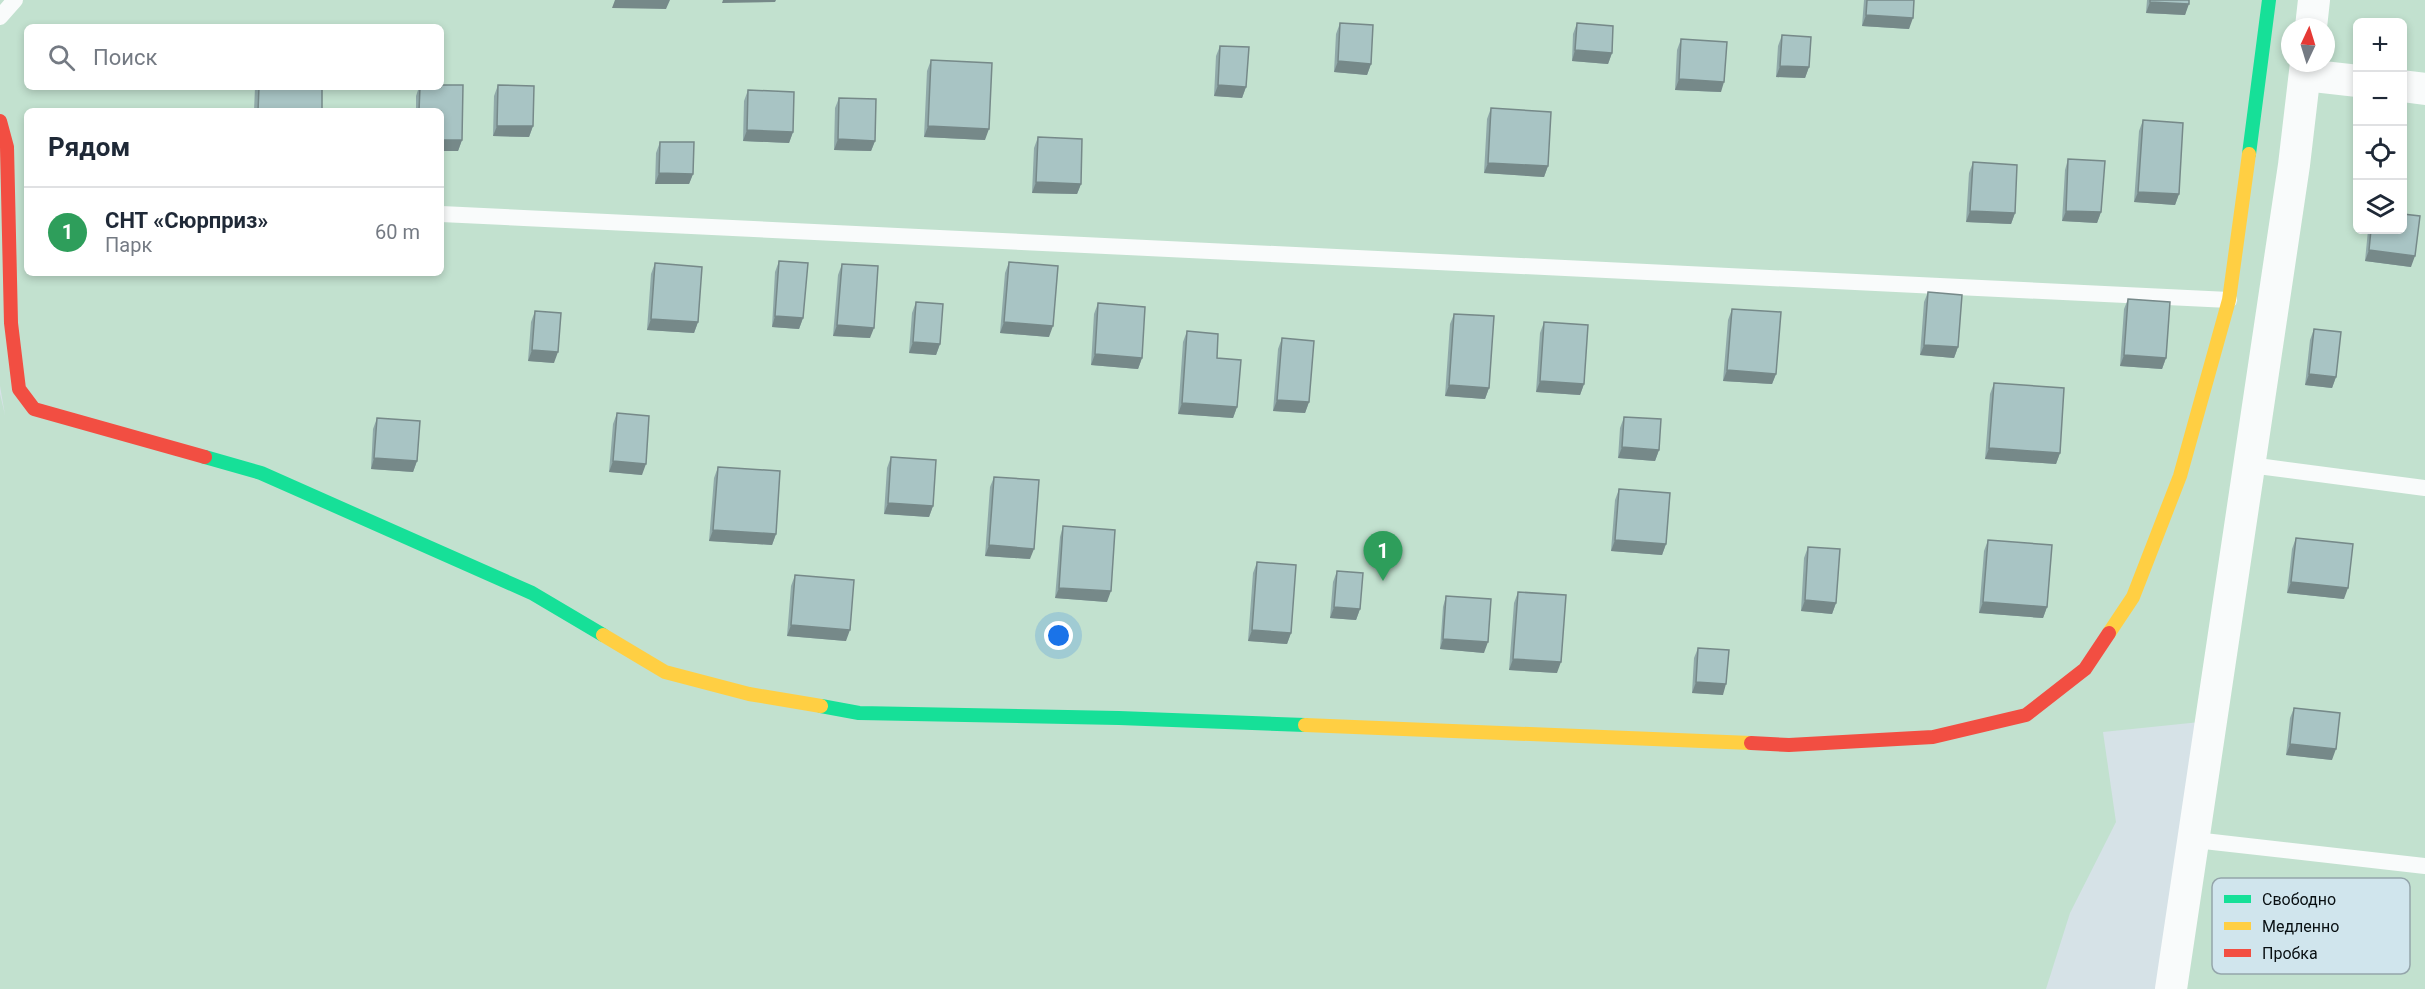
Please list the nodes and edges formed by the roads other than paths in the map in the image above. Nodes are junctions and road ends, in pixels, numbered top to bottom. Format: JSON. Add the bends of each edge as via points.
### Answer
{"nodes":[{"id":1,"x":15,"y":0,"type":"edge"},
{"id":2,"x":2269,"y":0,"type":"edge"},
{"id":3,"x":2314,"y":0,"type":"edge"},
{"id":4,"x":0,"y":17,"type":"edge"},
{"id":5,"x":2311,"y":18,"type":"edge"},
{"id":6,"x":2306,"y":72,"type":"edge"},
{"id":7,"x":2319,"y":72,"type":"edge"},
{"id":8,"x":2353,"y":80,"type":"edge"},
{"id":9,"x":2407,"y":87,"type":"edge"},
{"id":10,"x":2425,"y":89,"type":"edge"},
{"id":11,"x":0,"y":121,"type":"edge"},
{"id":12,"x":7,"y":147,"type":"junction"},
{"id":13,"x":24,"y":155,"type":"edge"},
{"id":14,"x":444,"y":214,"type":"edge"},
{"id":15,"x":2229,"y":300,"type":"junction"},
{"id":16,"x":2250,"y":465,"type":"junction"},
{"id":17,"x":2425,"y":488,"type":"edge"},
{"id":18,"x":2195,"y":840,"type":"junction"},
{"id":19,"x":2425,"y":866,"type":"edge"},
{"id":20,"x":2171,"y":989,"type":"edge"}],
"edges":[{"from":1,"to":4,"type":"lane"},
{"from":2,"to":15,"type":"street"},
{"from":3,"to":5,"type":"street"},
{"from":6,"to":16,"type":"street"},
{"from":7,"to":8,"type":"street"},
{"from":9,"to":10,"type":"street"},
{"from":11,"to":12,"type":"street"},
{"from":12,"to":13,"type":"lane"},
{"from":12,"to":15,"type":"street","via":[[11,323],[19,389],[34,409],[261,473],[532,593],[665,672],[749,694],[859,713],[1119,718],[1790,745],[1933,736],[2026,715],[2085,669],[2133,597],[2180,476]]},
{"from":14,"to":15,"type":"lane"},
{"from":16,"to":17,"type":"lane"},
{"from":16,"to":18,"type":"street"},
{"from":18,"to":19,"type":"lane"},
{"from":18,"to":20,"type":"street"}]}
